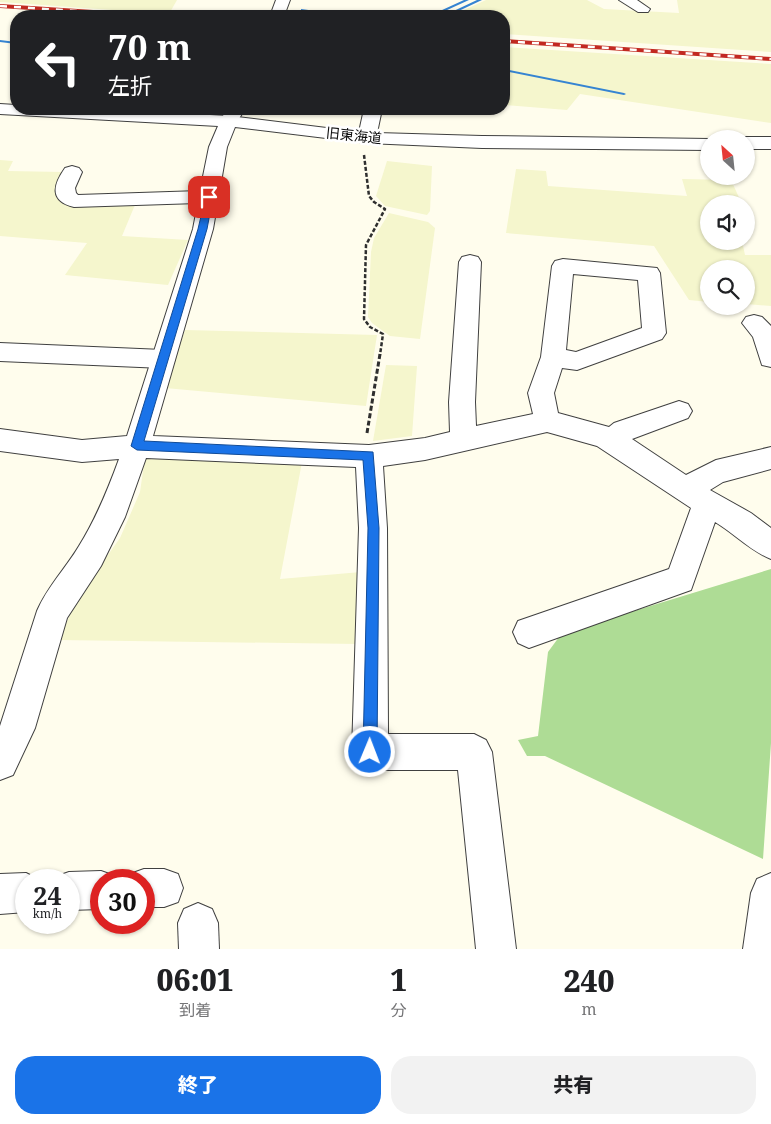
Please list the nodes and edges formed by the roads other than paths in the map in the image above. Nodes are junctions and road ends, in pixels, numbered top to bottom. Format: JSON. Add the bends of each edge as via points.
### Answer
{"nodes":[{"id":1,"x":626,"y":0,"type":"edge"},
{"id":2,"x":643,"y":9,"type":"dead end"},
{"id":3,"x":232,"y":115,"type":"edge"},
{"id":4,"x":373,"y":115,"type":"edge"},
{"id":5,"x":367,"y":138,"type":"junction"},
{"id":6,"x":755,"y":143,"type":"edge"},
{"id":7,"x":771,"y":143,"type":"edge"},
{"id":8,"x":700,"y":144,"type":"edge"},
{"id":9,"x":72,"y":172,"type":"dead end"},
{"id":10,"x":209,"y":197,"type":"junction"},
{"id":11,"x":470,"y":262,"type":"dead end"},
{"id":12,"x":754,"y":323,"type":"dead end"},
{"id":13,"x":0,"y":352,"type":"edge"},
{"id":14,"x":553,"y":356,"type":"junction"},
{"id":15,"x":771,"y":358,"type":"edge"},
{"id":16,"x":163,"y":359,"type":"junction"},
{"id":17,"x":679,"y":411,"type":"dead end"},
{"id":18,"x":546,"y":421,"type":"junction"},
{"id":19,"x":0,"y":440,"type":"edge"},
{"id":20,"x":464,"y":440,"type":"junction"},
{"id":21,"x":611,"y":441,"type":"junction"},
{"id":22,"x":137,"y":446,"type":"junction"},
{"id":23,"x":369,"y":456,"type":"junction"},
{"id":24,"x":771,"y":458,"type":"edge"},
{"id":25,"x":696,"y":496,"type":"junction"},
{"id":26,"x":771,"y":545,"type":"edge"},
{"id":27,"x":529,"y":632,"type":"dead end"},
{"id":28,"x":9,"y":728,"type":"edge"},
{"id":29,"x":0,"y":762,"type":"edge"},
{"id":30,"x":15,"y":893,"type":"edge"},
{"id":31,"x":771,"y":893,"type":"edge"},
{"id":32,"x":0,"y":894,"type":"edge"},
{"id":33,"x":496,"y":949,"type":"edge"},
{"id":34,"x":763,"y":949,"type":"edge"}],
"edges":[{"from":1,"to":2,"type":"street"},
{"from":3,"to":5,"type":"street","name":"旧東海道"},
{"from":3,"to":10,"type":"street","via":[[218,147]]},
{"from":4,"to":5,"type":"street"},
{"from":5,"to":8,"type":"street","name":"旧東海道"},
{"from":6,"to":7,"type":"street"},
{"from":9,"to":10,"type":"street","via":[[65,188],[66,196],[74,201]]},
{"from":10,"to":16,"type":"street"},
{"from":11,"to":20,"type":"street","via":[[462,402]]},
{"from":12,"to":15,"type":"street","via":[[764,334]]},
{"from":13,"to":16,"type":"street"},
{"from":14,"to":14,"type":"street","via":[[563,266],[649,273],[654,332],[577,361]]},
{"from":14,"to":18,"type":"street","via":[[541,393]]},
{"from":16,"to":22,"type":"street"},
{"from":17,"to":21,"type":"street","via":[[623,431]]},
{"from":18,"to":20,"type":"street"},
{"from":18,"to":21,"type":"street"},
{"from":19,"to":22,"type":"street","via":[[82,451]]},
{"from":20,"to":23,"type":"street","via":[[426,449]]},
{"from":21,"to":25,"type":"street"},
{"from":22,"to":23,"type":"street"},
{"from":22,"to":28,"type":"street","via":[[116,508],[90,556],[53,612]]},
{"from":23,"to":33,"type":"street","via":[[374,528],[370,752],[474,752]]},
{"from":24,"to":25,"type":"street","via":[[716,472]]},
{"from":25,"to":26,"type":"street","via":[[741,522]]},
{"from":25,"to":27,"type":"street","via":[[680,580]]},
{"from":28,"to":29,"type":"street"},
{"from":30,"to":32,"type":"street"},
{"from":31,"to":34,"type":"street"}]}
